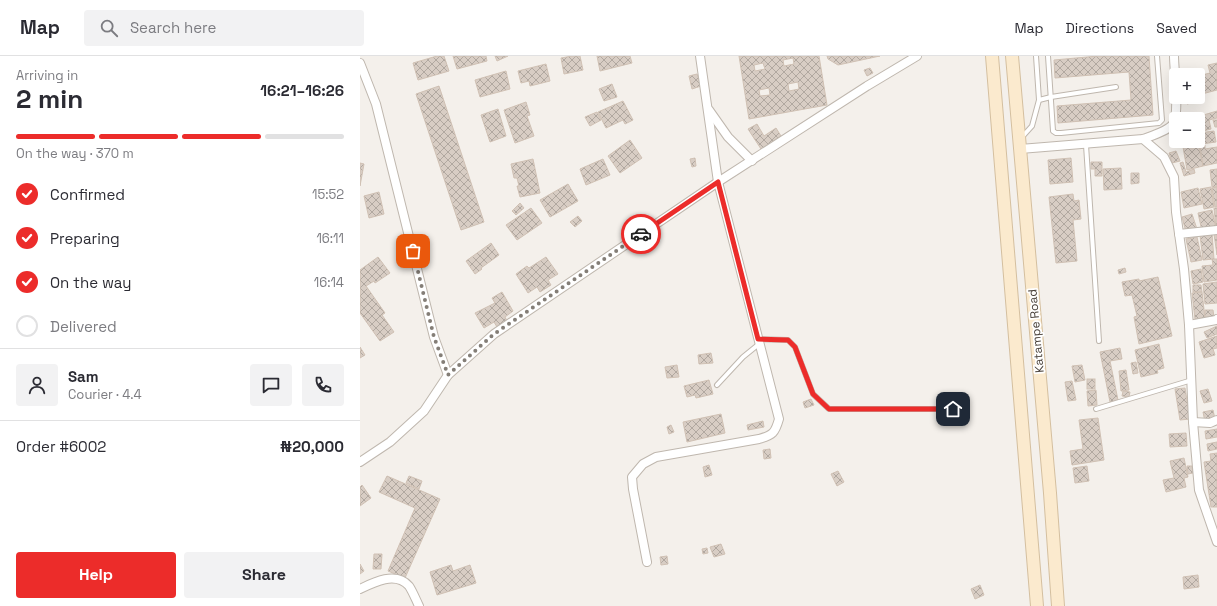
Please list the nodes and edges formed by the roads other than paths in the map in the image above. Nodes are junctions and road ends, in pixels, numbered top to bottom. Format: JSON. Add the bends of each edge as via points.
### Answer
{"nodes":[{"id":1,"x":700,"y":56,"type":"edge"},
{"id":2,"x":917,"y":56,"type":"edge"},
{"id":3,"x":992,"y":56,"type":"edge"},
{"id":4,"x":1012,"y":56,"type":"edge"},
{"id":5,"x":1036,"y":56,"type":"edge"},
{"id":6,"x":1048,"y":56,"type":"edge"},
{"id":7,"x":1157,"y":56,"type":"edge"},
{"id":8,"x":1174,"y":56,"type":"edge"},
{"id":9,"x":360,"y":63,"type":"edge"},
{"id":10,"x":1116,"y":87,"type":"dead end"},
{"id":11,"x":1051,"y":97,"type":"junction"},
{"id":12,"x":1039,"y":100,"type":"junction"},
{"id":13,"x":708,"y":108,"type":"junction"},
{"id":14,"x":1143,"y":139,"type":"junction"},
{"id":15,"x":1019,"y":145,"type":"junction"},
{"id":16,"x":1086,"y":145,"type":"junction"},
{"id":17,"x":752,"y":161,"type":"junction"},
{"id":18,"x":718,"y":182,"type":"junction"},
{"id":19,"x":1217,"y":230,"type":"edge"},
{"id":20,"x":1180,"y":234,"type":"junction"},
{"id":21,"x":1217,"y":319,"type":"edge"},
{"id":22,"x":1189,"y":325,"type":"junction"},
{"id":23,"x":759,"y":341,"type":"junction"},
{"id":24,"x":1099,"y":341,"type":"dead end"},
{"id":25,"x":448,"y":375,"type":"junction"},
{"id":26,"x":1192,"y":380,"type":"junction"},
{"id":27,"x":717,"y":385,"type":"dead end"},
{"id":28,"x":953,"y":409,"type":"dead end"},
{"id":29,"x":1096,"y":409,"type":"dead end"},
{"id":30,"x":1217,"y":420,"type":"edge"},
{"id":31,"x":1193,"y":422,"type":"junction"},
{"id":32,"x":360,"y":462,"type":"edge"},
{"id":33,"x":1217,"y":542,"type":"edge"},
{"id":34,"x":647,"y":562,"type":"dead end"},
{"id":35,"x":360,"y":589,"type":"edge"},
{"id":36,"x":419,"y":606,"type":"edge"},
{"id":37,"x":1037,"y":606,"type":"edge"},
{"id":38,"x":1058,"y":606,"type":"edge"}],
"edges":[{"from":1,"to":13,"type":"street"},
{"from":2,"to":17,"type":"street"},
{"from":3,"to":37,"type":"main road","name":"Katampe Road"},
{"from":4,"to":15,"type":"main road","name":"Katampe Road"},
{"from":5,"to":12,"type":"lane"},
{"from":6,"to":11,"type":"lane"},
{"from":7,"to":11,"type":"lane","via":[[1162,120],[1156,124],[1056,133],[1053,131]]},
{"from":8,"to":14,"type":"street","via":[[1176,114],[1172,124],[1162,132]]},
{"from":9,"to":25,"type":"street","via":[[376,104],[434,337]]},
{"from":10,"to":11,"type":"lane"},
{"from":11,"to":12,"type":"lane"},
{"from":12,"to":15,"type":"lane","via":[[1032,126]]},
{"from":13,"to":17,"type":"street","via":[[728,137]]},
{"from":13,"to":18,"type":"street"},
{"from":14,"to":16,"type":"street"},
{"from":14,"to":20,"type":"street","via":[[1164,156],[1174,176]]},
{"from":15,"to":16,"type":"street"},
{"from":15,"to":38,"type":"main road","name":"Katampe Road"},
{"from":16,"to":24,"type":"lane"},
{"from":17,"to":18,"type":"street"},
{"from":18,"to":23,"type":"street"},
{"from":18,"to":25,"type":"street","via":[[494,334]]},
{"from":19,"to":20,"type":"street"},
{"from":20,"to":22,"type":"street"},
{"from":21,"to":22,"type":"street"},
{"from":22,"to":26,"type":"street"},
{"from":23,"to":27,"type":"lane"},
{"from":23,"to":28,"type":"lane","via":[[788,340],[795,347],[813,394],[829,409]]},
{"from":23,"to":34,"type":"street","via":[[779,419],[776,429],[770,436],[759,439],[656,457],[643,464],[632,477]]},
{"from":25,"to":32,"type":"street","via":[[424,411],[390,442]]},
{"from":26,"to":29,"type":"lane"},
{"from":26,"to":31,"type":"street"},
{"from":30,"to":31,"type":"street","via":[[1210,424]]},
{"from":31,"to":33,"type":"street","via":[[1199,490]]},
{"from":35,"to":36,"type":"street","via":[[376,581],[391,578],[409,586]]}]}
